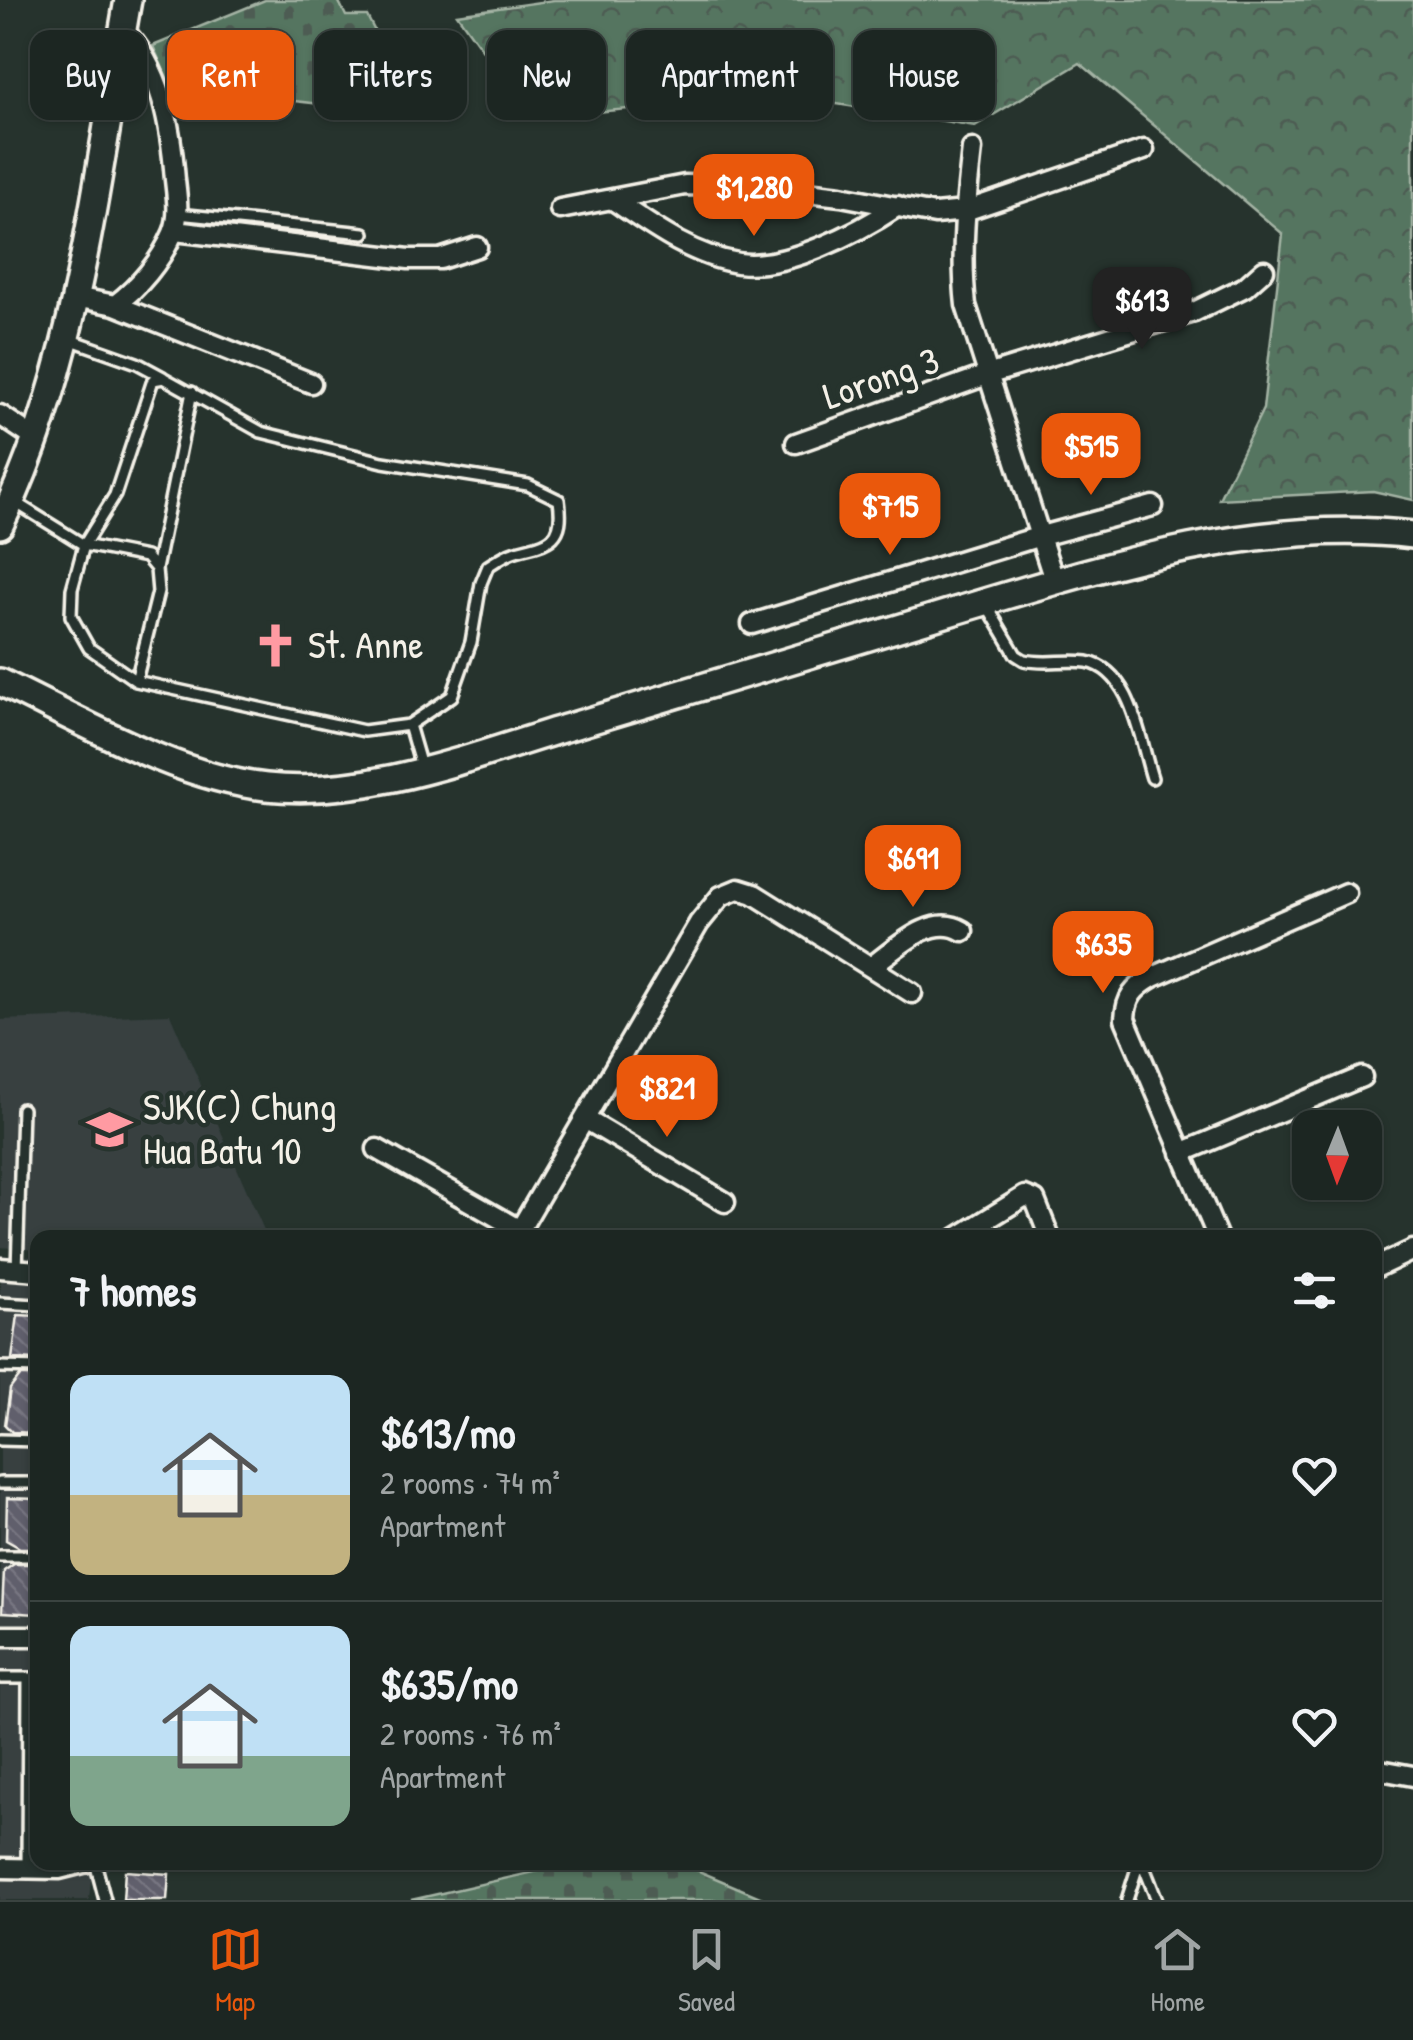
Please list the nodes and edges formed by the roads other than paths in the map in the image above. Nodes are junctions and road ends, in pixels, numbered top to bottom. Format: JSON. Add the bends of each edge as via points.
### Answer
{"nodes":[{"id":1,"x":128,"y":0,"type":"edge"},
{"id":2,"x":122,"y":30,"type":"edge"},
{"id":3,"x":147,"y":64,"type":"edge"},
{"id":4,"x":106,"y":120,"type":"edge"},
{"id":5,"x":972,"y":149,"type":"dead end"},
{"id":6,"x":1144,"y":150,"type":"dead end"},
{"id":7,"x":613,"y":200,"type":"junction"},
{"id":8,"x":898,"y":206,"type":"junction"},
{"id":9,"x":560,"y":209,"type":"dead end"},
{"id":10,"x":965,"y":211,"type":"junction"},
{"id":11,"x":176,"y":222,"type":"junction"},
{"id":12,"x":364,"y":233,"type":"dead end"},
{"id":13,"x":477,"y":247,"type":"dead end"},
{"id":14,"x":1264,"y":270,"type":"dead end"},
{"id":15,"x":74,"y":297,"type":"junction"},
{"id":16,"x":116,"y":305,"type":"junction"},
{"id":17,"x":64,"y":337,"type":"junction"},
{"id":18,"x":988,"y":375,"type":"junction"},
{"id":19,"x":164,"y":378,"type":"junction"},
{"id":20,"x":311,"y":383,"type":"dead end"},
{"id":21,"x":192,"y":392,"type":"junction"},
{"id":22,"x":0,"y":415,"type":"edge"},
{"id":23,"x":36,"y":439,"type":"junction"},
{"id":24,"x":796,"y":442,"type":"dead end"},
{"id":25,"x":11,"y":499,"type":"junction"},
{"id":26,"x":1153,"y":506,"type":"dead end"},
{"id":27,"x":0,"y":525,"type":"edge"},
{"id":28,"x":1413,"y":535,"type":"edge"},
{"id":29,"x":1041,"y":536,"type":"junction"},
{"id":30,"x":84,"y":545,"type":"junction"},
{"id":31,"x":156,"y":568,"type":"junction"},
{"id":32,"x":1054,"y":580,"type":"junction"},
{"id":33,"x":984,"y":602,"type":"junction"},
{"id":34,"x":752,"y":624,"type":"dead end"},
{"id":35,"x":136,"y":681,"type":"junction"},
{"id":36,"x":0,"y":682,"type":"edge"},
{"id":37,"x":409,"y":725,"type":"junction"},
{"id":38,"x":422,"y":770,"type":"junction"},
{"id":39,"x":1152,"y":778,"type":"dead end"},
{"id":40,"x":1346,"y":893,"type":"dead end"},
{"id":41,"x":963,"y":931,"type":"dead end"},
{"id":42,"x":872,"y":966,"type":"junction"},
{"id":43,"x":912,"y":993,"type":"dead end"},
{"id":44,"x":1362,"y":1077,"type":"dead end"},
{"id":45,"x":22,"y":1109,"type":"dead end"},
{"id":46,"x":585,"y":1119,"type":"junction"},
{"id":47,"x":376,"y":1149,"type":"dead end"},
{"id":48,"x":1181,"y":1153,"type":"junction"},
{"id":49,"x":725,"y":1202,"type":"dead end"},
{"id":50,"x":511,"y":1230,"type":"edge"},
{"id":51,"x":520,"y":1230,"type":"edge"},
{"id":52,"x":969,"y":1230,"type":"edge"},
{"id":53,"x":1047,"y":1230,"type":"edge"},
{"id":54,"x":1215,"y":1230,"type":"edge"},
{"id":55,"x":1413,"y":1250,"type":"edge"},
{"id":56,"x":1382,"y":1265,"type":"edge"},
{"id":57,"x":8,"y":1269,"type":"edge"},
{"id":58,"x":0,"y":1303,"type":"edge"},
{"id":59,"x":30,"y":1304,"type":"edge"},
{"id":60,"x":0,"y":1367,"type":"edge"},
{"id":61,"x":30,"y":1368,"type":"edge"},
{"id":62,"x":0,"y":1440,"type":"edge"},
{"id":63,"x":30,"y":1441,"type":"edge"},
{"id":64,"x":0,"y":1482,"type":"edge"},
{"id":65,"x":30,"y":1483,"type":"edge"},
{"id":66,"x":0,"y":1556,"type":"edge"},
{"id":67,"x":30,"y":1556,"type":"edge"},
{"id":68,"x":0,"y":1636,"type":"edge"},
{"id":69,"x":30,"y":1636,"type":"edge"},
{"id":70,"x":0,"y":1678,"type":"edge"},
{"id":71,"x":30,"y":1678,"type":"edge"},
{"id":72,"x":1382,"y":1769,"type":"edge"},
{"id":73,"x":30,"y":1774,"type":"edge"},
{"id":74,"x":1413,"y":1776,"type":"edge"},
{"id":75,"x":0,"y":1868,"type":"edge"},
{"id":76,"x":27,"y":1870,"type":"junction"},
{"id":77,"x":30,"y":1870,"type":"edge"},
{"id":78,"x":97,"y":1870,"type":"edge"},
{"id":79,"x":1137,"y":1870,"type":"edge"},
{"id":80,"x":1144,"y":1870,"type":"edge"},
{"id":81,"x":105,"y":1900,"type":"edge"},
{"id":82,"x":1127,"y":1900,"type":"edge"},
{"id":83,"x":1158,"y":1900,"type":"edge"}],
"edges":[{"from":1,"to":2,"type":"street"},
{"from":3,"to":11,"type":"street","via":[[172,135]]},
{"from":4,"to":15,"type":"street"},
{"from":5,"to":10,"type":"street"},
{"from":6,"to":10,"type":"street"},
{"from":7,"to":8,"type":"street","via":[[685,185],[754,186]]},
{"from":7,"to":8,"type":"street","via":[[702,253],[740,264],[813,249]]},
{"from":7,"to":9,"type":"street"},
{"from":8,"to":10,"type":"street","via":[[935,214]]},
{"from":10,"to":18,"type":"street","via":[[966,305]]},
{"from":11,"to":12,"type":"lane"},
{"from":11,"to":13,"type":"street","via":[[409,259],[440,259]]},
{"from":11,"to":16,"type":"street","via":[[133,291]]},
{"from":14,"to":18,"type":"street","name":"Lorong 3","via":[[1194,312]]},
{"from":15,"to":16,"type":"street"},
{"from":15,"to":17,"type":"street"},
{"from":16,"to":20,"type":"street"},
{"from":17,"to":19,"type":"lane"},
{"from":17,"to":23,"type":"street"},
{"from":18,"to":24,"type":"street","name":"Lorong 3"},
{"from":18,"to":29,"type":"street"},
{"from":19,"to":21,"type":"lane"},
{"from":19,"to":30,"type":"lane","via":[[153,380],[115,495]]},
{"from":21,"to":31,"type":"lane"},
{"from":21,"to":37,"type":"lane","via":[[261,432],[383,462],[528,485],[559,500],[562,521],[554,537],[488,566],[452,696]]},
{"from":22,"to":23,"type":"street"},
{"from":23,"to":25,"type":"street"},
{"from":25,"to":27,"type":"street"},
{"from":25,"to":30,"type":"lane"},
{"from":26,"to":29,"type":"street"},
{"from":28,"to":32,"type":"street","via":[[1323,530],[1176,552]]},
{"from":29,"to":32,"type":"street"},
{"from":29,"to":34,"type":"street"},
{"from":30,"to":31,"type":"lane","via":[[146,557]]},
{"from":30,"to":35,"type":"lane","via":[[72,616],[89,648]]},
{"from":31,"to":35,"type":"lane","via":[[158,592]]},
{"from":32,"to":33,"type":"street"},
{"from":33,"to":38,"type":"street"},
{"from":33,"to":39,"type":"lane","via":[[1024,660],[1106,668],[1123,690]]},
{"from":35,"to":37,"type":"lane","via":[[364,730]]},
{"from":36,"to":38,"type":"street","via":[[216,778],[312,789]]},
{"from":37,"to":38,"type":"lane"},
{"from":40,"to":48,"type":"street","via":[[1136,986],[1125,1019]]},
{"from":41,"to":42,"type":"street","via":[[946,923],[930,927]]},
{"from":42,"to":43,"type":"street"},
{"from":42,"to":46,"type":"street","via":[[754,894],[730,890],[699,923]]},
{"from":44,"to":48,"type":"street"},
{"from":45,"to":57,"type":"lane"},
{"from":46,"to":49,"type":"street"},
{"from":46,"to":51,"type":"street"},
{"from":47,"to":50,"type":"street"},
{"from":48,"to":54,"type":"street"},
{"from":52,"to":53,"type":"street","via":[[1025,1196],[1035,1200]]},
{"from":55,"to":56,"type":"street"},
{"from":58,"to":59,"type":"lane"},
{"from":60,"to":61,"type":"lane"},
{"from":62,"to":63,"type":"lane"},
{"from":64,"to":65,"type":"lane"},
{"from":66,"to":67,"type":"lane"},
{"from":68,"to":69,"type":"street"},
{"from":70,"to":71,"type":"lane"},
{"from":72,"to":74,"type":"street"},
{"from":73,"to":76,"type":"lane"},
{"from":75,"to":76,"type":"street"},
{"from":76,"to":77,"type":"street"},
{"from":78,"to":81,"type":"lane"},
{"from":79,"to":82,"type":"lane"},
{"from":80,"to":83,"type":"lane"}]}
